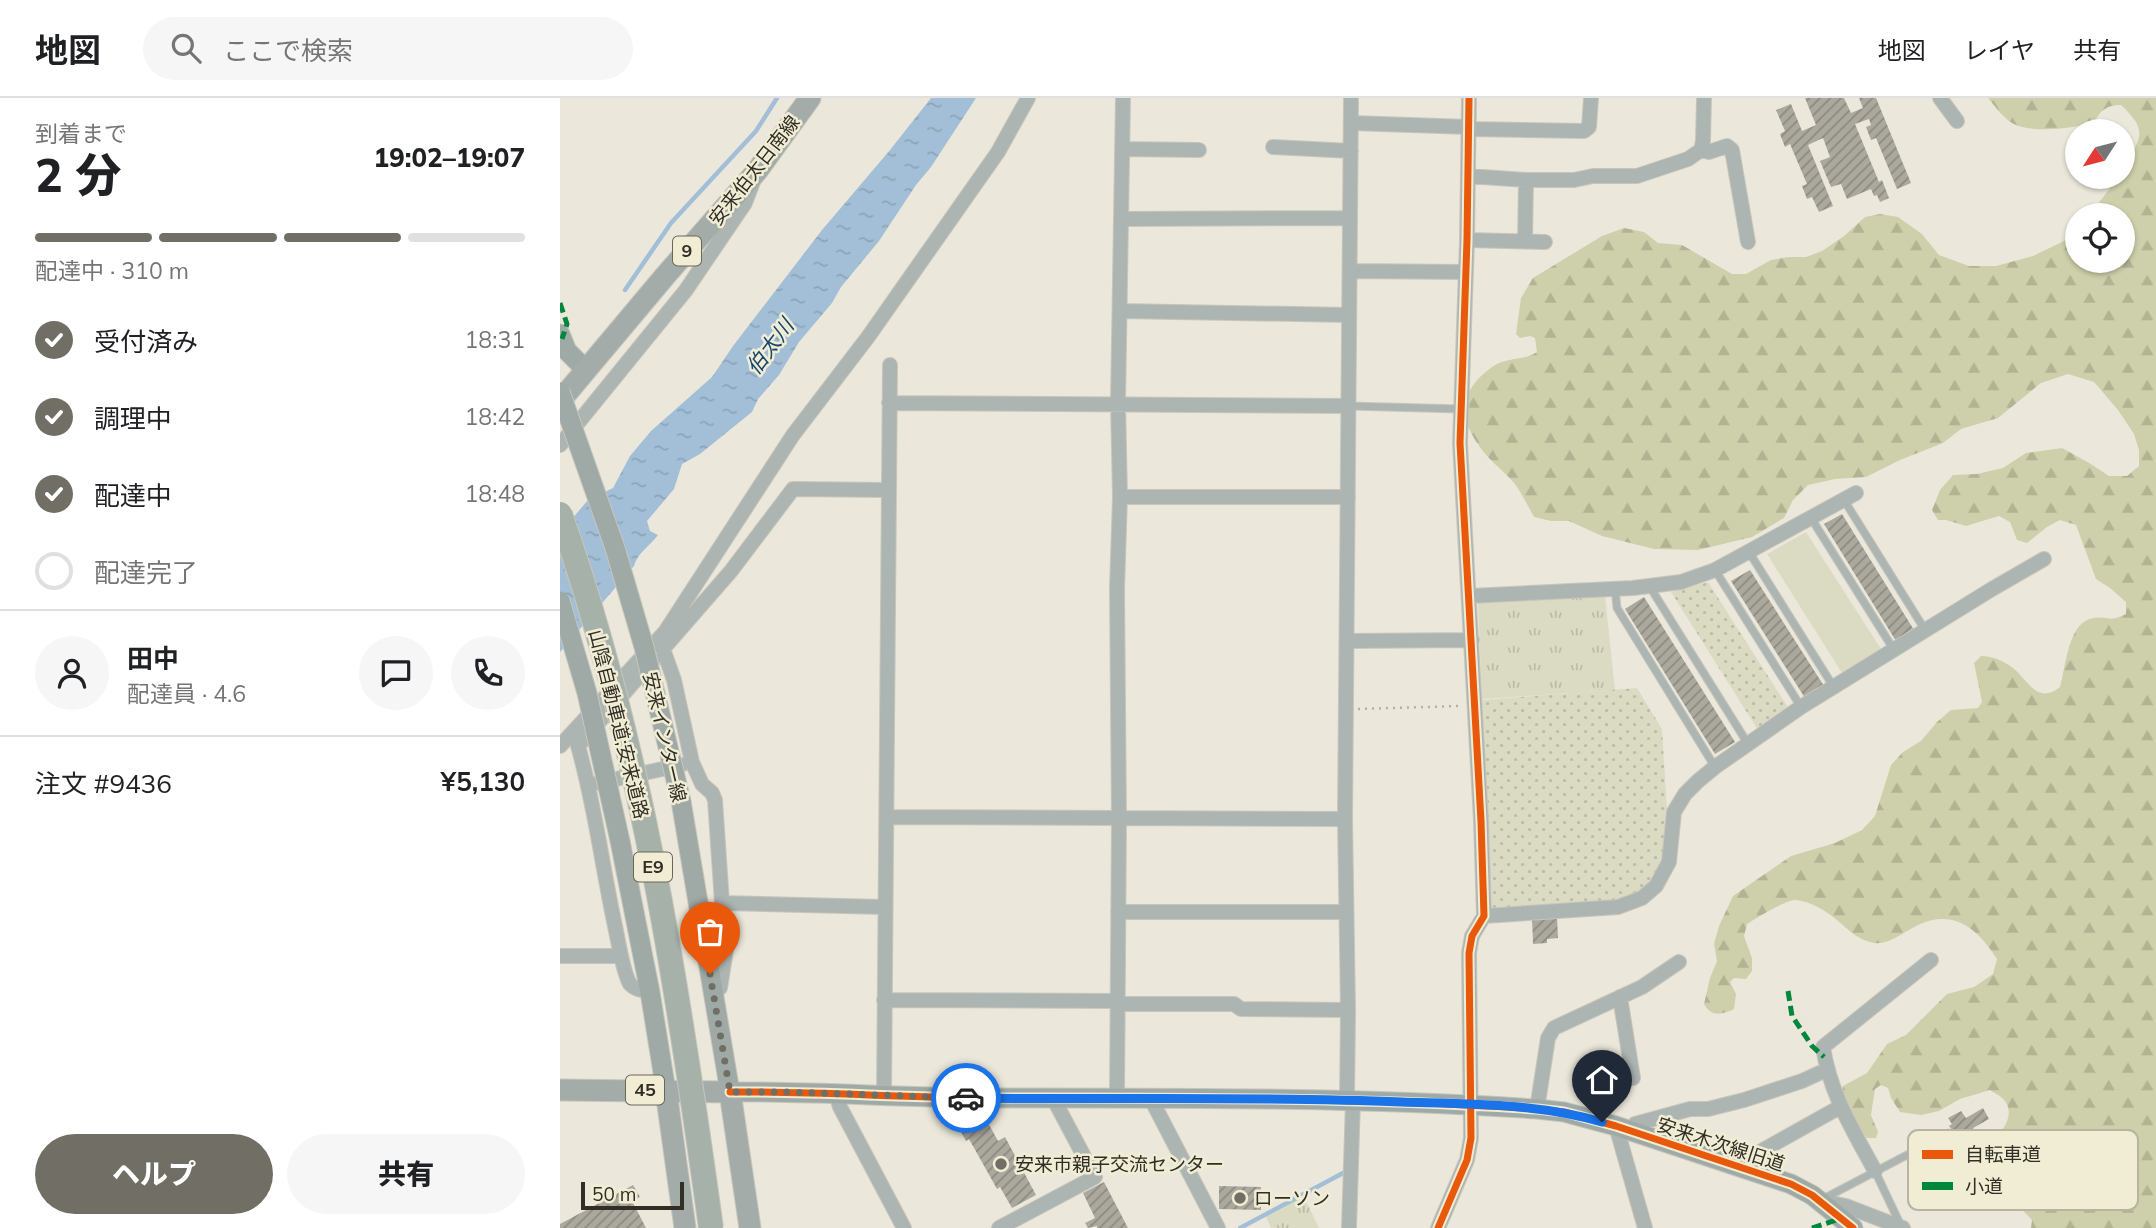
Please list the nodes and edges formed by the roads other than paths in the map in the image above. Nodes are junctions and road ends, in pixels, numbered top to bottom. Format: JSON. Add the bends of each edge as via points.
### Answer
{"nodes":[{"id":1,"x":810,"y":98,"type":"edge"},
{"id":2,"x":1028,"y":98,"type":"edge"},
{"id":3,"x":1123,"y":98,"type":"edge"},
{"id":4,"x":1350,"y":98,"type":"edge"},
{"id":5,"x":1469,"y":98,"type":"edge"},
{"id":6,"x":1591,"y":98,"type":"edge"},
{"id":7,"x":1704,"y":98,"type":"edge"},
{"id":8,"x":1940,"y":98,"type":"edge"},
{"id":9,"x":1957,"y":121,"type":"dead end"},
{"id":10,"x":1352,"y":123,"type":"junction"},
{"id":11,"x":1469,"y":128,"type":"junction"},
{"id":12,"x":1273,"y":148,"type":"dead end"},
{"id":13,"x":1122,"y":149,"type":"junction"},
{"id":14,"x":1199,"y":150,"type":"dead end"},
{"id":15,"x":1701,"y":150,"type":"junction"},
{"id":16,"x":1351,"y":151,"type":"junction"},
{"id":17,"x":757,"y":171,"type":"junction"},
{"id":18,"x":1468,"y":176,"type":"junction"},
{"id":19,"x":1526,"y":180,"type":"junction"},
{"id":20,"x":1349,"y":218,"type":"junction"},
{"id":21,"x":1122,"y":219,"type":"junction"},
{"id":22,"x":1467,"y":240,"type":"junction"},
{"id":23,"x":1525,"y":241,"type":"junction"},
{"id":24,"x":1545,"y":242,"type":"dead end"},
{"id":25,"x":1748,"y":242,"type":"dead end"},
{"id":26,"x":1350,"y":271,"type":"junction"},
{"id":27,"x":1465,"y":272,"type":"junction"},
{"id":28,"x":1120,"y":311,"type":"junction"},
{"id":29,"x":1349,"y":315,"type":"junction"},
{"id":30,"x":560,"y":334,"type":"edge"},
{"id":31,"x":890,"y":365,"type":"dead end"},
{"id":32,"x":586,"y":370,"type":"junction"},
{"id":33,"x":560,"y":392,"type":"edge"},
{"id":34,"x":560,"y":401,"type":"edge"},
{"id":35,"x":889,"y":403,"type":"junction"},
{"id":36,"x":1118,"y":403,"type":"junction"},
{"id":37,"x":1349,"y":406,"type":"junction"},
{"id":38,"x":1461,"y":409,"type":"junction"},
{"id":39,"x":560,"y":445,"type":"edge"},
{"id":40,"x":887,"y":490,"type":"junction"},
{"id":41,"x":1120,"y":496,"type":"junction"},
{"id":42,"x":1348,"y":497,"type":"junction"},
{"id":43,"x":1850,"y":497,"type":"joint"},
{"id":44,"x":560,"y":514,"type":"edge"},
{"id":45,"x":1811,"y":518,"type":"junction"},
{"id":46,"x":560,"y":537,"type":"edge"},
{"id":47,"x":1749,"y":552,"type":"junction"},
{"id":48,"x":2043,"y":559,"type":"dead end"},
{"id":49,"x":1715,"y":570,"type":"junction"},
{"id":50,"x":1650,"y":587,"type":"junction"},
{"id":51,"x":1615,"y":589,"type":"junction"},
{"id":52,"x":1470,"y":596,"type":"junction"},
{"id":53,"x":560,"y":601,"type":"edge"},
{"id":54,"x":1925,"y":630,"type":"junction"},
{"id":55,"x":667,"y":640,"type":"junction"},
{"id":56,"x":1472,"y":640,"type":"junction"},
{"id":57,"x":1348,"y":641,"type":"junction"},
{"id":58,"x":1894,"y":650,"type":"junction"},
{"id":59,"x":1833,"y":687,"type":"junction"},
{"id":60,"x":1801,"y":707,"type":"junction"},
{"id":61,"x":575,"y":741,"type":"junction"},
{"id":62,"x":1748,"y":744,"type":"junction"},
{"id":63,"x":560,"y":746,"type":"edge"},
{"id":64,"x":692,"y":762,"type":"junction"},
{"id":65,"x":1715,"y":767,"type":"junction"},
{"id":66,"x":589,"y":785,"type":"junction"},
{"id":67,"x":887,"y":817,"type":"junction"},
{"id":68,"x":1119,"y":819,"type":"junction"},
{"id":69,"x":1345,"y":820,"type":"junction"},
{"id":70,"x":722,"y":902,"type":"junction"},
{"id":71,"x":884,"y":907,"type":"junction"},
{"id":72,"x":1118,"y":912,"type":"junction"},
{"id":73,"x":1346,"y":912,"type":"junction"},
{"id":74,"x":1484,"y":916,"type":"junction"},
{"id":75,"x":560,"y":956,"type":"edge"},
{"id":76,"x":621,"y":956,"type":"junction"},
{"id":77,"x":1931,"y":960,"type":"dead end"},
{"id":78,"x":1679,"y":962,"type":"dead end"},
{"id":79,"x":650,"y":992,"type":"junction"},
{"id":80,"x":712,"y":993,"type":"junction"},
{"id":81,"x":1620,"y":997,"type":"junction"},
{"id":82,"x":884,"y":1000,"type":"junction"},
{"id":83,"x":1117,"y":1003,"type":"junction"},
{"id":84,"x":1348,"y":1010,"type":"junction"},
{"id":85,"x":1826,"y":1070,"type":"junction"},
{"id":86,"x":1633,"y":1078,"type":"dead end"},
{"id":87,"x":560,"y":1090,"type":"edge"},
{"id":88,"x":666,"y":1091,"type":"junction"},
{"id":89,"x":730,"y":1092,"type":"junction"},
{"id":90,"x":836,"y":1093,"type":"junction"},
{"id":91,"x":884,"y":1096,"type":"junction"},
{"id":92,"x":1116,"y":1097,"type":"junction"},
{"id":93,"x":1150,"y":1097,"type":"junction"},
{"id":94,"x":1053,"y":1098,"type":"junction"},
{"id":95,"x":1350,"y":1099,"type":"junction"},
{"id":96,"x":1471,"y":1104,"type":"junction"},
{"id":97,"x":1840,"y":1107,"type":"junction"},
{"id":98,"x":1537,"y":1109,"type":"junction"},
{"id":99,"x":1624,"y":1129,"type":"junction"},
{"id":100,"x":1908,"y":1154,"type":"edge"},
{"id":101,"x":1750,"y":1170,"type":"junction"},
{"id":102,"x":1875,"y":1171,"type":"junction"},
{"id":103,"x":1820,"y":1201,"type":"junction"},
{"id":104,"x":1902,"y":1227,"type":"edge"},
{"id":105,"x":685,"y":1228,"type":"edge"},
{"id":106,"x":704,"y":1228,"type":"edge"},
{"id":107,"x":711,"y":1228,"type":"edge"},
{"id":108,"x":750,"y":1228,"type":"edge"},
{"id":109,"x":904,"y":1228,"type":"edge"},
{"id":110,"x":999,"y":1228,"type":"edge"},
{"id":111,"x":1219,"y":1228,"type":"edge"},
{"id":112,"x":1349,"y":1228,"type":"edge"},
{"id":113,"x":1438,"y":1228,"type":"edge"},
{"id":114,"x":1645,"y":1228,"type":"edge"},
{"id":115,"x":1853,"y":1228,"type":"edge"}],
"edges":[{"from":1,"to":17,"type":"main road","name":"安来伯太日南線","number":"9"},
{"from":2,"to":55,"type":"street","via":[[998,152],[793,435]]},
{"from":3,"to":13,"type":"street"},
{"from":4,"to":10,"type":"street"},
{"from":5,"to":11,"type":"street"},
{"from":6,"to":11,"type":"street","via":[[1589,127],[1584,131]]},
{"from":7,"to":15,"type":"street"},
{"from":8,"to":9,"type":"street"},
{"from":10,"to":11,"type":"street"},
{"from":10,"to":16,"type":"street"},
{"from":11,"to":18,"type":"street"},
{"from":12,"to":16,"type":"street"},
{"from":13,"to":14,"type":"street"},
{"from":13,"to":21,"type":"street"},
{"from":15,"to":19,"type":"street","via":[[1637,176]]},
{"from":15,"to":25,"type":"street","via":[[1727,146],[1732,150]]},
{"from":16,"to":20,"type":"street"},
{"from":17,"to":32,"type":"main road","name":"安来伯太日南線","number":"9"},
{"from":17,"to":39,"type":"street","via":[[745,203],[686,290]]},
{"from":18,"to":19,"type":"street"},
{"from":18,"to":22,"type":"street"},
{"from":19,"to":23,"type":"street"},
{"from":20,"to":21,"type":"street"},
{"from":20,"to":26,"type":"street"},
{"from":21,"to":28,"type":"street"},
{"from":22,"to":23,"type":"street"},
{"from":22,"to":27,"type":"street"},
{"from":23,"to":24,"type":"street"},
{"from":26,"to":27,"type":"street"},
{"from":26,"to":29,"type":"street"},
{"from":27,"to":38,"type":"street"},
{"from":28,"to":29,"type":"street"},
{"from":28,"to":36,"type":"street"},
{"from":29,"to":37,"type":"street"},
{"from":30,"to":32,"type":"main road","via":[[567,351]]},
{"from":31,"to":35,"type":"street"},
{"from":32,"to":34,"type":"main road","name":"安来伯太日南線","number":"9"},
{"from":33,"to":80,"type":"main road","name":"安来インター線","bridge":true,"via":[[615,548],[644,648],[681,800]]},
{"from":35,"to":36,"type":"street"},
{"from":35,"to":40,"type":"street"},
{"from":36,"to":37,"type":"street"},
{"from":36,"to":41,"type":"street"},
{"from":37,"to":38,"type":"lane"},
{"from":37,"to":42,"type":"street"},
{"from":38,"to":52,"type":"street"},
{"from":40,"to":55,"type":"street","via":[[793,489],[731,571]]},
{"from":40,"to":67,"type":"street"},
{"from":41,"to":42,"type":"street"},
{"from":41,"to":68,"type":"street"},
{"from":42,"to":57,"type":"street"},
{"from":43,"to":45,"type":"street"},
{"from":43,"to":54,"type":"lane"},
{"from":44,"to":107,"type":"highway","name":"山陰自動車道;安来道路","number":"E9","bridge":true,"via":[[604,658],[652,857]]},
{"from":45,"to":47,"type":"street"},
{"from":45,"to":58,"type":"lane"},
{"from":46,"to":106,"type":"highway","name":"山陰自動車道;安来道路","number":"E9","via":[[597,662],[641,845]]},
{"from":47,"to":49,"type":"street"},
{"from":47,"to":59,"type":"lane"},
{"from":48,"to":54,"type":"street"},
{"from":49,"to":50,"type":"street"},
{"from":49,"to":60,"type":"lane"},
{"from":50,"to":51,"type":"street"},
{"from":50,"to":62,"type":"lane"},
{"from":51,"to":52,"type":"street"},
{"from":51,"to":65,"type":"lane","via":[[1616,608]]},
{"from":52,"to":56,"type":"street"},
{"from":53,"to":79,"type":"main road","bridge":true,"via":[[587,693]]},
{"from":54,"to":58,"type":"street"},
{"from":55,"to":61,"type":"street"},
{"from":55,"to":64,"type":"street"},
{"from":56,"to":57,"type":"street"},
{"from":56,"to":74,"type":"street"},
{"from":57,"to":69,"type":"street"},
{"from":58,"to":59,"type":"street"},
{"from":59,"to":60,"type":"street"},
{"from":60,"to":62,"type":"street"},
{"from":61,"to":63,"type":"street"},
{"from":61,"to":66,"type":"street"},
{"from":62,"to":65,"type":"street"},
{"from":64,"to":66,"type":"street"},
{"from":64,"to":70,"type":"street","via":[[715,800]]},
{"from":65,"to":74,"type":"street","via":[[1685,794],[1674,812],[1669,862],[1656,886],[1642,898],[1618,907]]},
{"from":66,"to":76,"type":"street"},
{"from":67,"to":68,"type":"street"},
{"from":67,"to":71,"type":"street"},
{"from":68,"to":69,"type":"street"},
{"from":68,"to":72,"type":"street"},
{"from":69,"to":73,"type":"street"},
{"from":70,"to":71,"type":"street"},
{"from":70,"to":80,"type":"street","via":[[727,944],[720,988]]},
{"from":71,"to":82,"type":"street"},
{"from":72,"to":73,"type":"street"},
{"from":72,"to":83,"type":"street"},
{"from":73,"to":84,"type":"street"},
{"from":74,"to":96,"type":"street","via":[[1472,936],[1469,953]]},
{"from":75,"to":76,"type":"street"},
{"from":76,"to":79,"type":"street","via":[[630,983]]},
{"from":77,"to":85,"type":"street","via":[[1823,1047]]},
{"from":78,"to":81,"type":"street"},
{"from":79,"to":88,"type":"main road"},
{"from":80,"to":89,"type":"main road","name":"安来インター線"},
{"from":81,"to":86,"type":"street"},
{"from":81,"to":98,"type":"street","via":[[1553,1028]]},
{"from":82,"to":83,"type":"street"},
{"from":82,"to":91,"type":"street"},
{"from":83,"to":84,"type":"street"},
{"from":83,"to":92,"type":"street"},
{"from":84,"to":95,"type":"street"},
{"from":85,"to":97,"type":"street"},
{"from":85,"to":99,"type":"street","via":[[1732,1103],[1689,1109]]},
{"from":87,"to":88,"type":"main road","number":"45"},
{"from":88,"to":89,"type":"main road","number":"45"},
{"from":88,"to":105,"type":"main road","number":"45"},
{"from":89,"to":90,"type":"main road","name":"安来木次線旧道"},
{"from":89,"to":108,"type":"main road"},
{"from":90,"to":91,"type":"main road","name":"安来木次線旧道"},
{"from":90,"to":109,"type":"street"},
{"from":91,"to":94,"type":"main road","name":"安来木次線旧道"},
{"from":92,"to":93,"type":"main road","name":"安来木次線旧道"},
{"from":92,"to":94,"type":"main road","name":"安来木次線旧道"},
{"from":93,"to":95,"type":"main road","name":"安来木次線旧道"},
{"from":93,"to":111,"type":"street"},
{"from":94,"to":110,"type":"street","via":[[1095,1177]]},
{"from":95,"to":96,"type":"main road","name":"安来木次線旧道"},
{"from":95,"to":112,"type":"street"},
{"from":96,"to":98,"type":"main road","name":"安来木次線旧道"},
{"from":96,"to":113,"type":"street","via":[[1467,1160]]},
{"from":97,"to":101,"type":"street","via":[[1756,1154]]},
{"from":97,"to":102,"type":"street"},
{"from":98,"to":99,"type":"main road","name":"安来木次線旧道"},
{"from":99,"to":101,"type":"main road","name":"安来木次線旧道"},
{"from":99,"to":114,"type":"street"},
{"from":100,"to":102,"type":"lane"},
{"from":101,"to":103,"type":"main road","name":"安来木次線旧道","via":[[1791,1184]]},
{"from":102,"to":103,"type":"lane"},
{"from":102,"to":104,"type":"lane"},
{"from":103,"to":104,"type":"street"},
{"from":103,"to":115,"type":"main road","name":"安来木次線旧道"}]}
